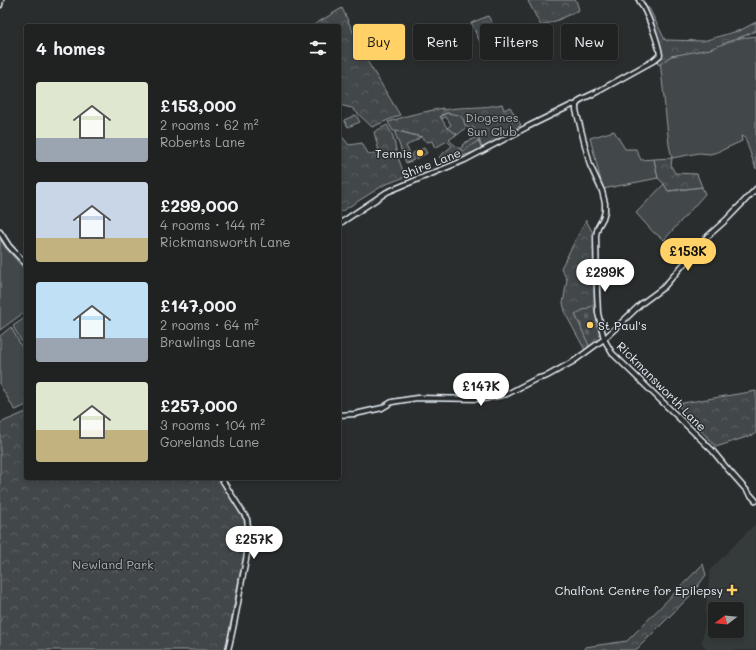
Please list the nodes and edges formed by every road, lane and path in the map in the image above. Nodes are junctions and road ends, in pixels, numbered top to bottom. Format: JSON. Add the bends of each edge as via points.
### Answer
{"nodes":[{"id":1,"x":1,"y":0,"type":"edge"},
{"id":2,"x":639,"y":0,"type":"edge"},
{"id":3,"x":0,"y":5,"type":"edge"},
{"id":4,"x":576,"y":105,"type":"junction"},
{"id":5,"x":756,"y":189,"type":"edge"},
{"id":6,"x":341,"y":223,"type":"edge"},
{"id":7,"x":0,"y":232,"type":"edge"},
{"id":8,"x":24,"y":262,"type":"edge"},
{"id":9,"x":604,"y":339,"type":"junction"},
{"id":10,"x":341,"y":415,"type":"edge"},
{"id":11,"x":222,"y":480,"type":"edge"},
{"id":12,"x":756,"y":501,"type":"edge"},
{"id":13,"x":228,"y":650,"type":"edge"}],
"edges":[{"from":1,"to":3,"type":"street"},
{"from":2,"to":4,"type":"street","name":"Shire Lane","via":[[660,55],[580,100]]},
{"from":4,"to":6,"type":"street","name":"Shire Lane","via":[[529,126],[465,160],[387,192]]},
{"from":4,"to":9,"type":"street","name":"Rickmansworth Lane","via":[[590,165],[606,203],[596,235],[598,313]]},
{"from":5,"to":9,"type":"street","via":[[707,237],[664,287],[641,304]]},
{"from":7,"to":8,"type":"street"},
{"from":9,"to":10,"type":"street","via":[[574,361],[507,394],[483,399],[398,400],[382,408]]},
{"from":9,"to":12,"type":"street","name":"Rickmansworth Lane","via":[[612,353],[712,450]]},
{"from":11,"to":13,"type":"street","via":[[248,519],[249,542]]}]}
